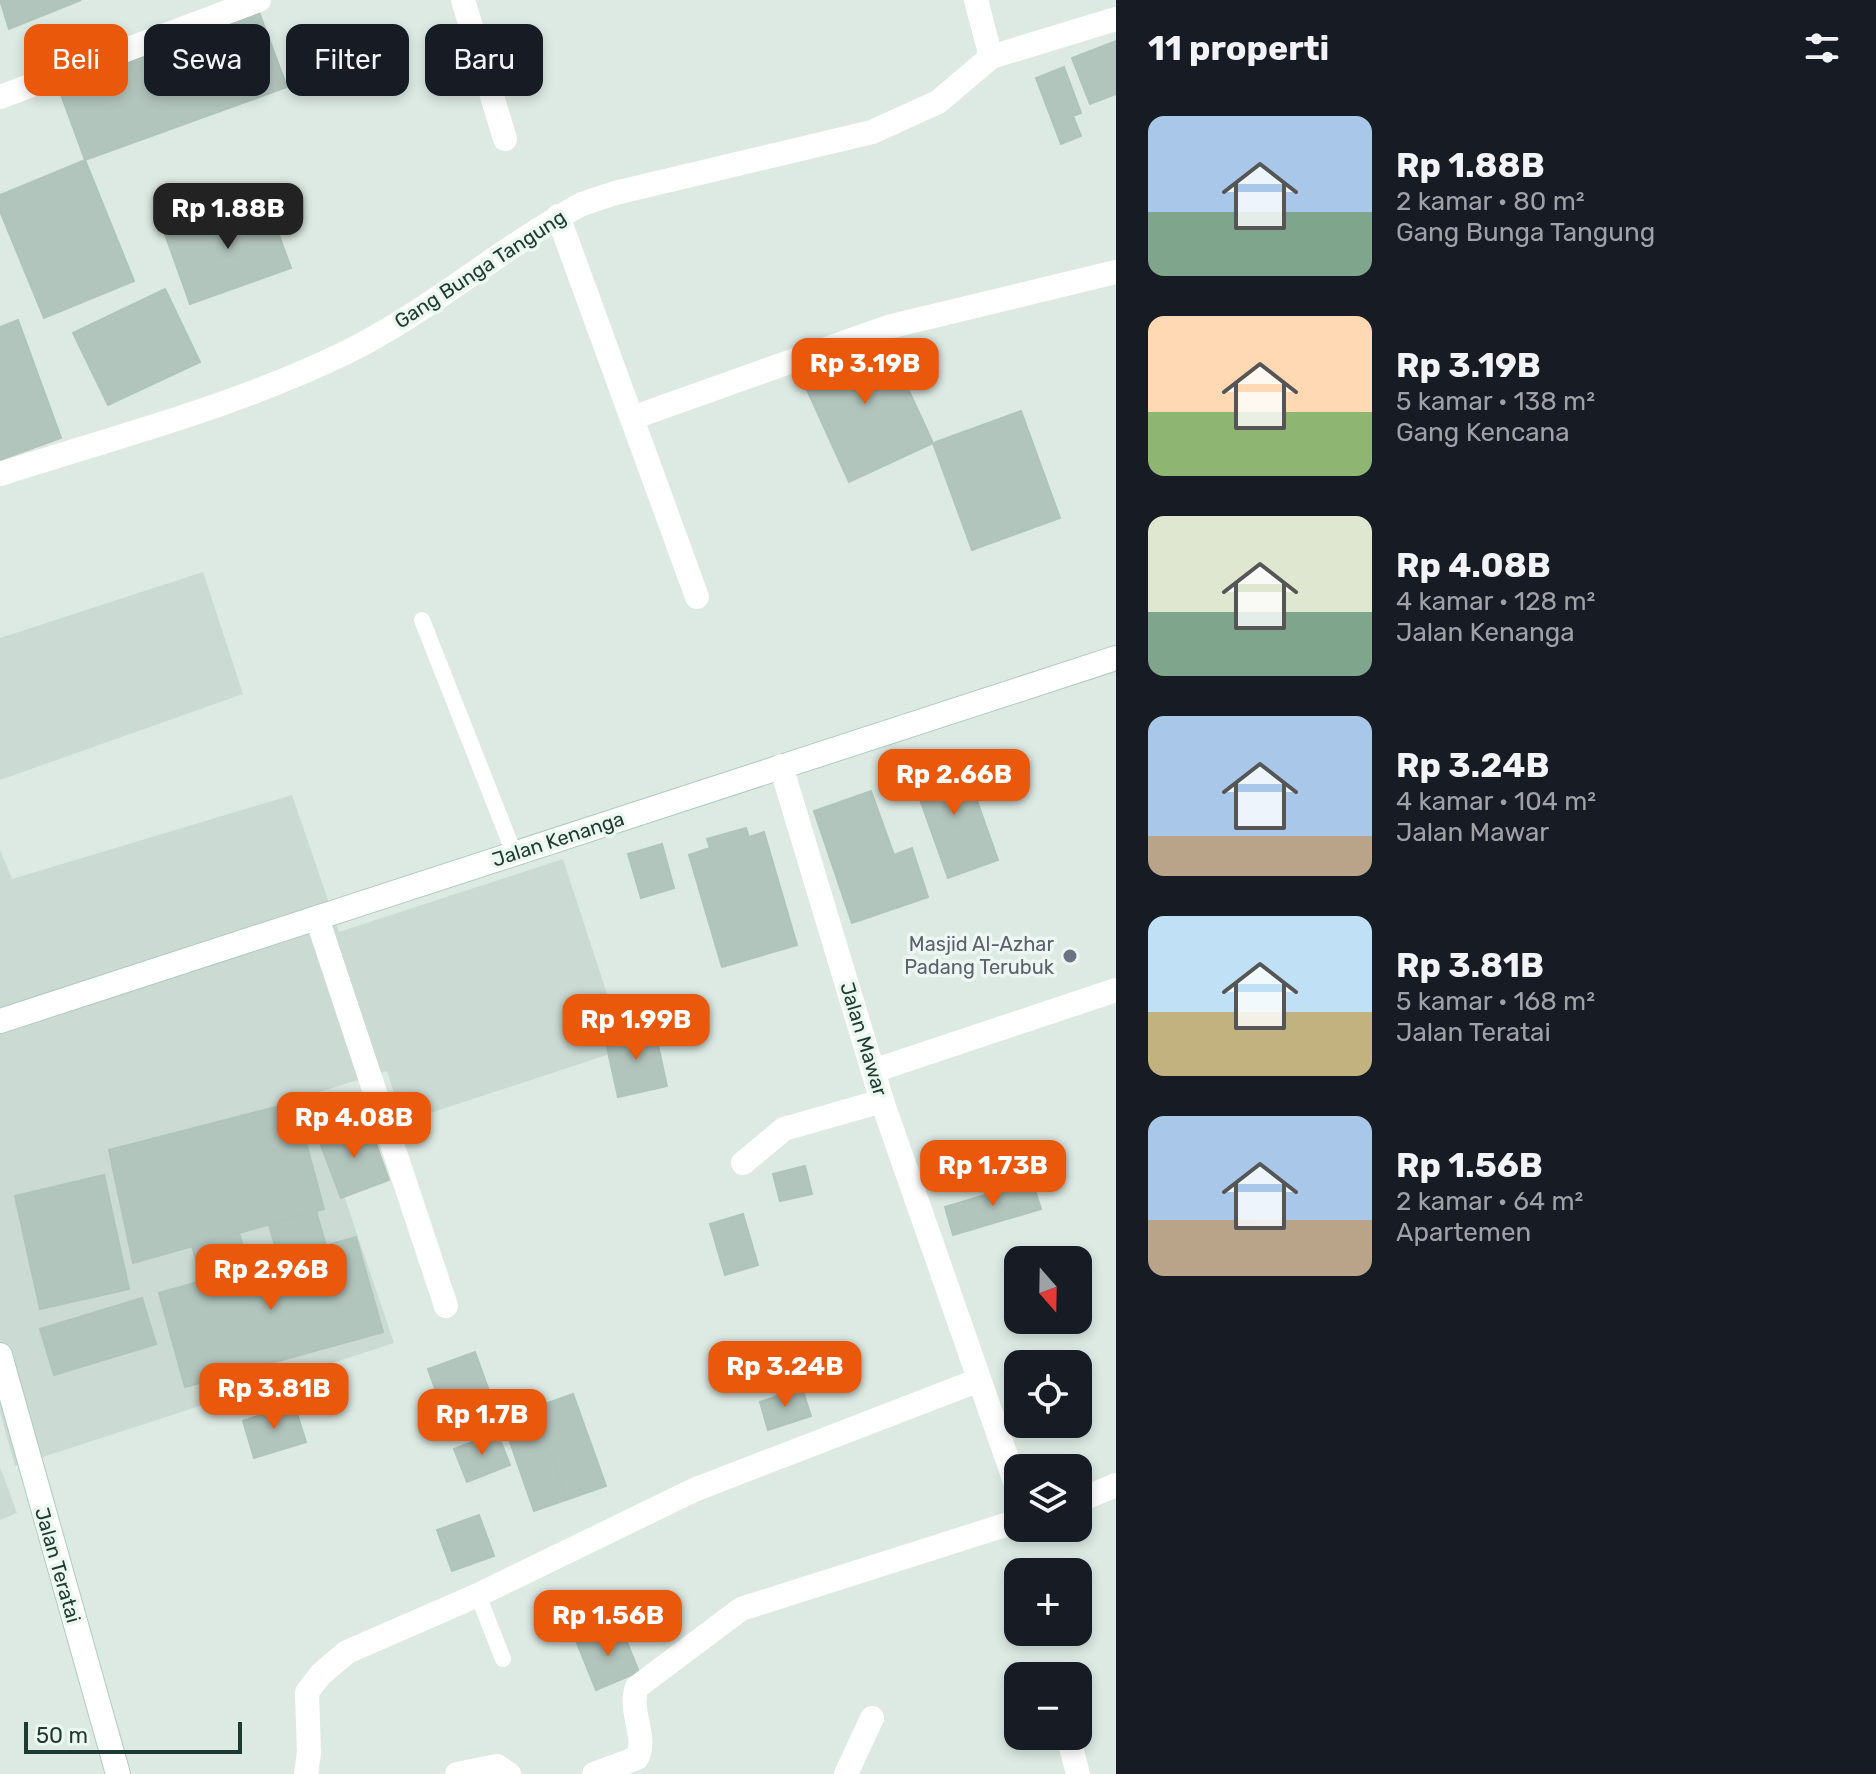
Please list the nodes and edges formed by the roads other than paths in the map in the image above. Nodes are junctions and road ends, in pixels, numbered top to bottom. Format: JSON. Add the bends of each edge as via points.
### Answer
{"nodes":[{"id":1,"x":463,"y":0,"type":"edge"},
{"id":2,"x":976,"y":0,"type":"edge"},
{"id":3,"x":251,"y":1,"type":"edge"},
{"id":4,"x":1116,"y":19,"type":"edge"},
{"id":5,"x":991,"y":57,"type":"junction"},
{"id":6,"x":0,"y":97,"type":"edge"},
{"id":7,"x":505,"y":139,"type":"dead end"},
{"id":8,"x":558,"y":216,"type":"junction"},
{"id":9,"x":1116,"y":272,"type":"edge"},
{"id":10,"x":632,"y":418,"type":"junction"},
{"id":11,"x":0,"y":474,"type":"edge"},
{"id":12,"x":697,"y":597,"type":"dead end"},
{"id":13,"x":422,"y":620,"type":"dead end"},
{"id":14,"x":1116,"y":658,"type":"edge"},
{"id":15,"x":781,"y":766,"type":"junction"},
{"id":16,"x":514,"y":853,"type":"junction"},
{"id":17,"x":317,"y":918,"type":"junction"},
{"id":18,"x":1116,"y":990,"type":"edge"},
{"id":19,"x":0,"y":1021,"type":"edge"},
{"id":20,"x":873,"y":1071,"type":"junction"},
{"id":21,"x":882,"y":1101,"type":"junction"},
{"id":22,"x":743,"y":1163,"type":"dead end"},
{"id":23,"x":446,"y":1306,"type":"dead end"},
{"id":24,"x":0,"y":1355,"type":"edge"},
{"id":25,"x":979,"y":1380,"type":"junction"},
{"id":26,"x":1005,"y":1454,"type":"edge"},
{"id":27,"x":1116,"y":1485,"type":"edge"},
{"id":28,"x":1092,"y":1495,"type":"edge"},
{"id":29,"x":1004,"y":1525,"type":"edge"},
{"id":30,"x":478,"y":1595,"type":"junction"},
{"id":31,"x":503,"y":1659,"type":"dead end"},
{"id":32,"x":872,"y":1718,"type":"dead end"},
{"id":33,"x":1072,"y":1750,"type":"edge"},
{"id":34,"x":118,"y":1774,"type":"edge"},
{"id":35,"x":306,"y":1774,"type":"edge"},
{"id":36,"x":457,"y":1774,"type":"edge"},
{"id":37,"x":509,"y":1774,"type":"edge"},
{"id":38,"x":594,"y":1774,"type":"edge"},
{"id":39,"x":846,"y":1774,"type":"edge"},
{"id":40,"x":1078,"y":1774,"type":"edge"}],
"edges":[{"from":1,"to":7,"type":"street"},
{"from":2,"to":5,"type":"street"},
{"from":3,"to":6,"type":"street"},
{"from":4,"to":5,"type":"street"},
{"from":5,"to":8,"type":"street","name":"Gang Bunga Tangung","via":[[938,102],[872,132],[615,193]]},
{"from":8,"to":10,"type":"street"},
{"from":8,"to":11,"type":"street","name":"Gang Bunga Tangung","via":[[440,298],[345,353],[259,390]]},
{"from":9,"to":10,"type":"street","via":[[888,327]]},
{"from":10,"to":12,"type":"street"},
{"from":13,"to":16,"type":"lane"},
{"from":14,"to":15,"type":"street","name":"Jalan Kenanga"},
{"from":15,"to":16,"type":"street","name":"Jalan Kenanga"},
{"from":15,"to":20,"type":"street","name":"Jalan Mawar"},
{"from":16,"to":17,"type":"street","name":"Jalan Kenanga"},
{"from":17,"to":19,"type":"street","name":"Jalan Kenanga"},
{"from":17,"to":23,"type":"street"},
{"from":18,"to":20,"type":"street"},
{"from":20,"to":21,"type":"street","name":"Jalan Mawar"},
{"from":21,"to":22,"type":"street","via":[[784,1129]]},
{"from":21,"to":25,"type":"street","name":"Jalan Mawar"},
{"from":24,"to":34,"type":"street","name":"Jalan Teratai"},
{"from":25,"to":26,"type":"street","name":"Jalan Mawar"},
{"from":25,"to":30,"type":"street","via":[[694,1490]]},
{"from":27,"to":28,"type":"street"},
{"from":29,"to":38,"type":"street","via":[[741,1609],[637,1687],[632,1701],[642,1749],[637,1758]]},
{"from":30,"to":31,"type":"lane"},
{"from":30,"to":35,"type":"street","via":[[347,1652],[321,1674],[307,1692]]},
{"from":32,"to":39,"type":"street"},
{"from":33,"to":40,"type":"street"},
{"from":36,"to":37,"type":"street","via":[[497,1766]]}]}
